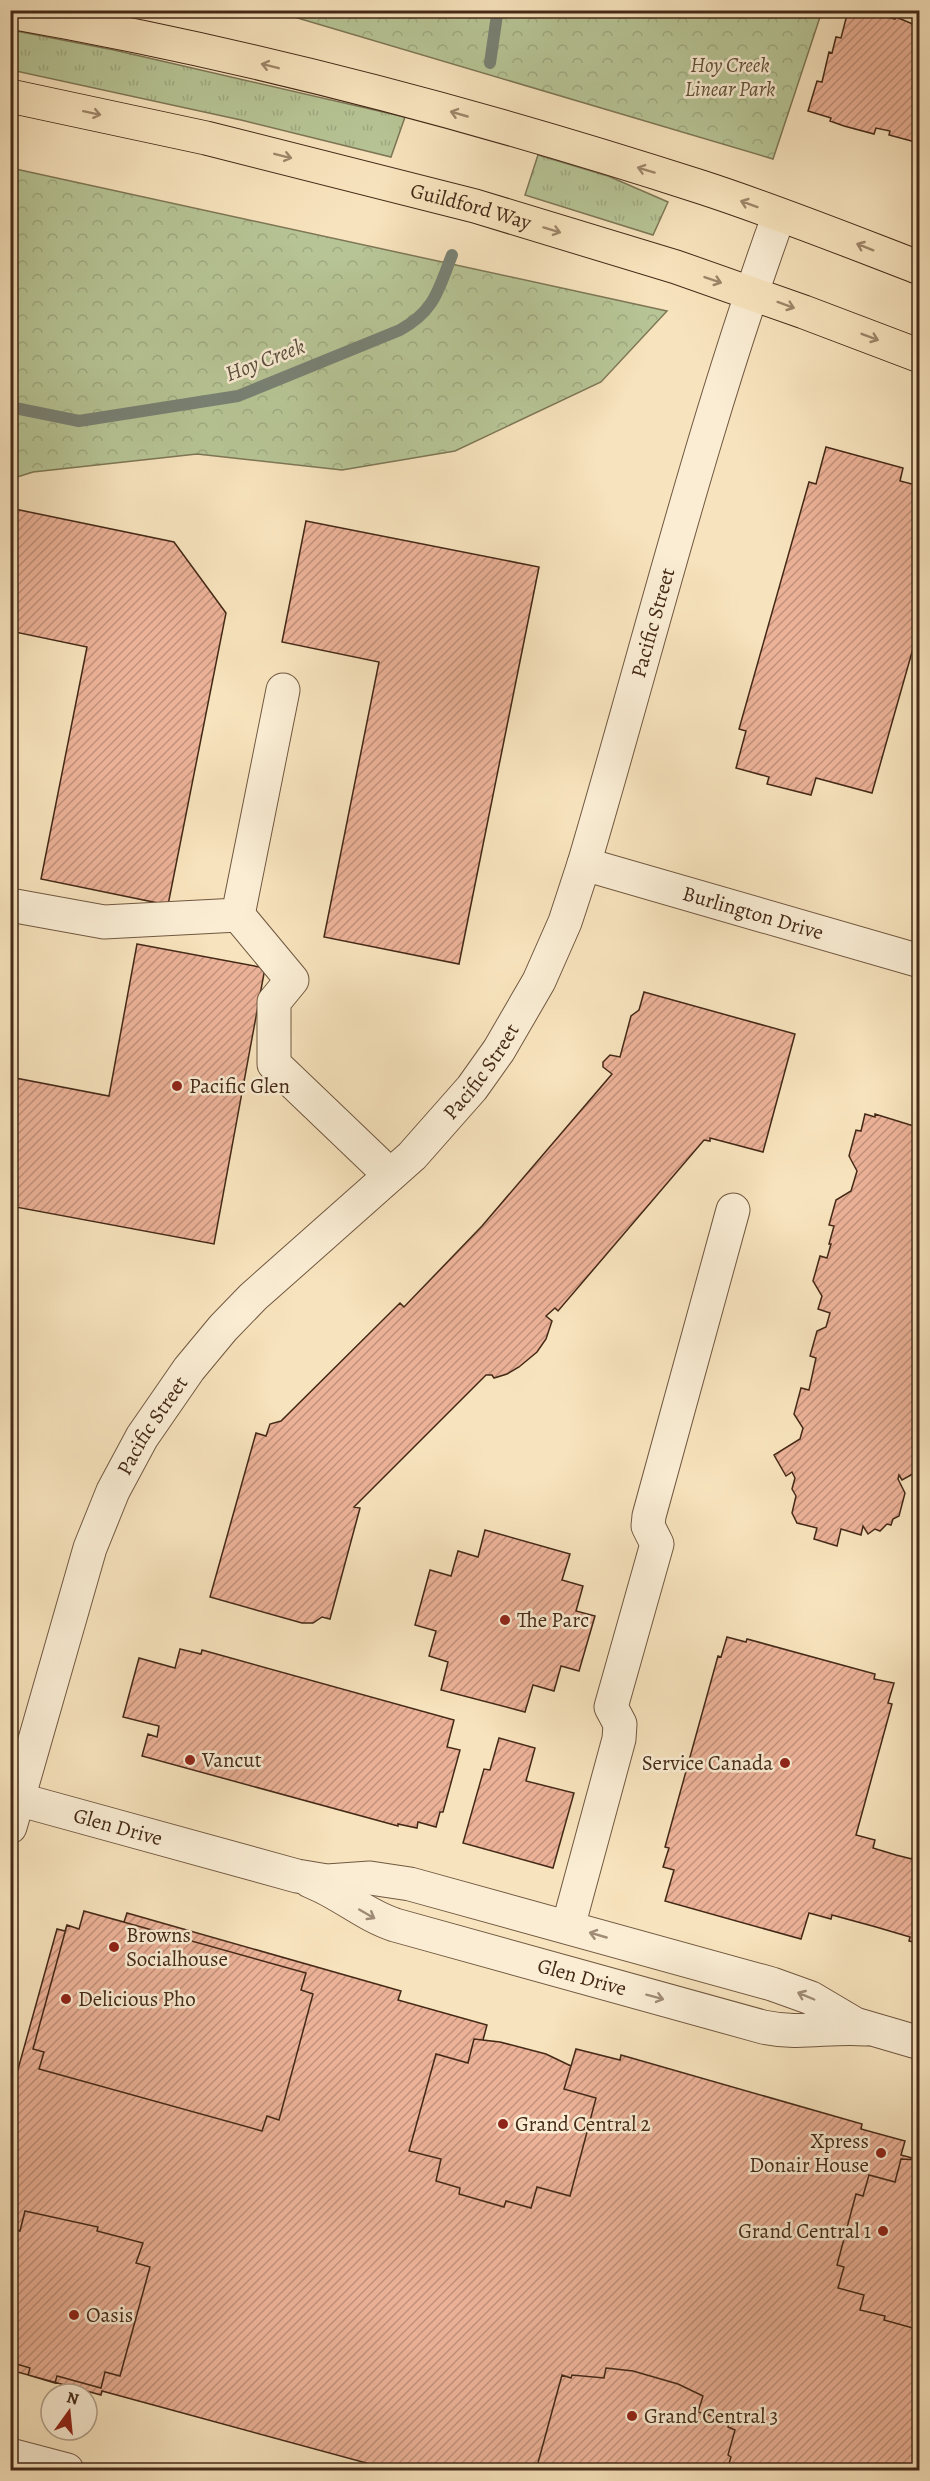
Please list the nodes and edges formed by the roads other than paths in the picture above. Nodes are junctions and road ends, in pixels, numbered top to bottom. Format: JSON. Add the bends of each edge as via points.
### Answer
{"nodes":[{"id":1,"x":10,"y":12,"type":"edge"},
{"id":2,"x":10,"y":96,"type":"edge"},
{"id":3,"x":779,"y":215,"type":"junction"},
{"id":4,"x":920,"y":268,"type":"edge"},
{"id":5,"x":751,"y":292,"type":"junction"},
{"id":6,"x":920,"y":356,"type":"edge"},
{"id":7,"x":283,"y":690,"type":"dead end"},
{"id":8,"x":584,"y":864,"type":"junction"},
{"id":9,"x":10,"y":905,"type":"edge"},
{"id":10,"x":238,"y":915,"type":"junction"},
{"id":11,"x":920,"y":961,"type":"edge"},
{"id":12,"x":390,"y":1175,"type":"junction"},
{"id":13,"x":733,"y":1210,"type":"dead end"},
{"id":14,"x":13,"y":1808,"type":"edge"},
{"id":15,"x":297,"y":1876,"type":"junction"},
{"id":16,"x":568,"y":1927,"type":"junction"},
{"id":17,"x":876,"y":2031,"type":"junction"},
{"id":18,"x":920,"y":2043,"type":"edge"},
{"id":19,"x":10,"y":2455,"type":"edge"},
{"id":20,"x":67,"y":2470,"type":"edge"}],
"edges":[{"from":3,"to":1,"type":"main road","one_way":true,"via":[[691,184],[403,98],[239,58]]},
{"from":2,"to":5,"type":"main road","name":"Guildford Way","one_way":true,"via":[[385,182]]},
{"from":4,"to":3,"type":"main road","one_way":true},
{"from":3,"to":5,"type":"street","name":"Pacific Street"},
{"from":5,"to":6,"type":"main road","name":"Guildford Way","one_way":true},
{"from":5,"to":8,"type":"street","name":"Pacific Street","via":[[702,449]]},
{"from":7,"to":10,"type":"street"},
{"from":8,"to":11,"type":"street","name":"Burlington Drive"},
{"from":8,"to":12,"type":"street","name":"Pacific Street","via":[[548,962],[505,1042],[447,1119]]},
{"from":9,"to":10,"type":"street","via":[[104,922]]},
{"from":10,"to":12,"type":"street","via":[[292,980],[274,1002],[274,1064]]},
{"from":12,"to":14,"type":"street","name":"Pacific Street","via":[[253,1297],[189,1369],[142,1437],[113,1491],[90,1548]]},
{"from":13,"to":16,"type":"street","via":[[649,1516],[648,1526],[657,1544],[612,1707],[620,1724],[619,1739]]},
{"from":14,"to":15,"type":"street","name":"Glen Drive"},
{"from":15,"to":16,"type":"street","name":"Glen Drive","via":[[327,1881],[398,1881]]},
{"from":15,"to":17,"type":"street","name":"Glen Drive","one_way":true,"via":[[332,1891],[375,1919],[763,2027],[795,2032],[846,2028]]},
{"from":17,"to":16,"type":"street","name":"Glen Drive","one_way":true,"via":[[795,1991]]},
{"from":17,"to":18,"type":"street","name":"Glen Drive"},
{"from":19,"to":20,"type":"street"}]}
